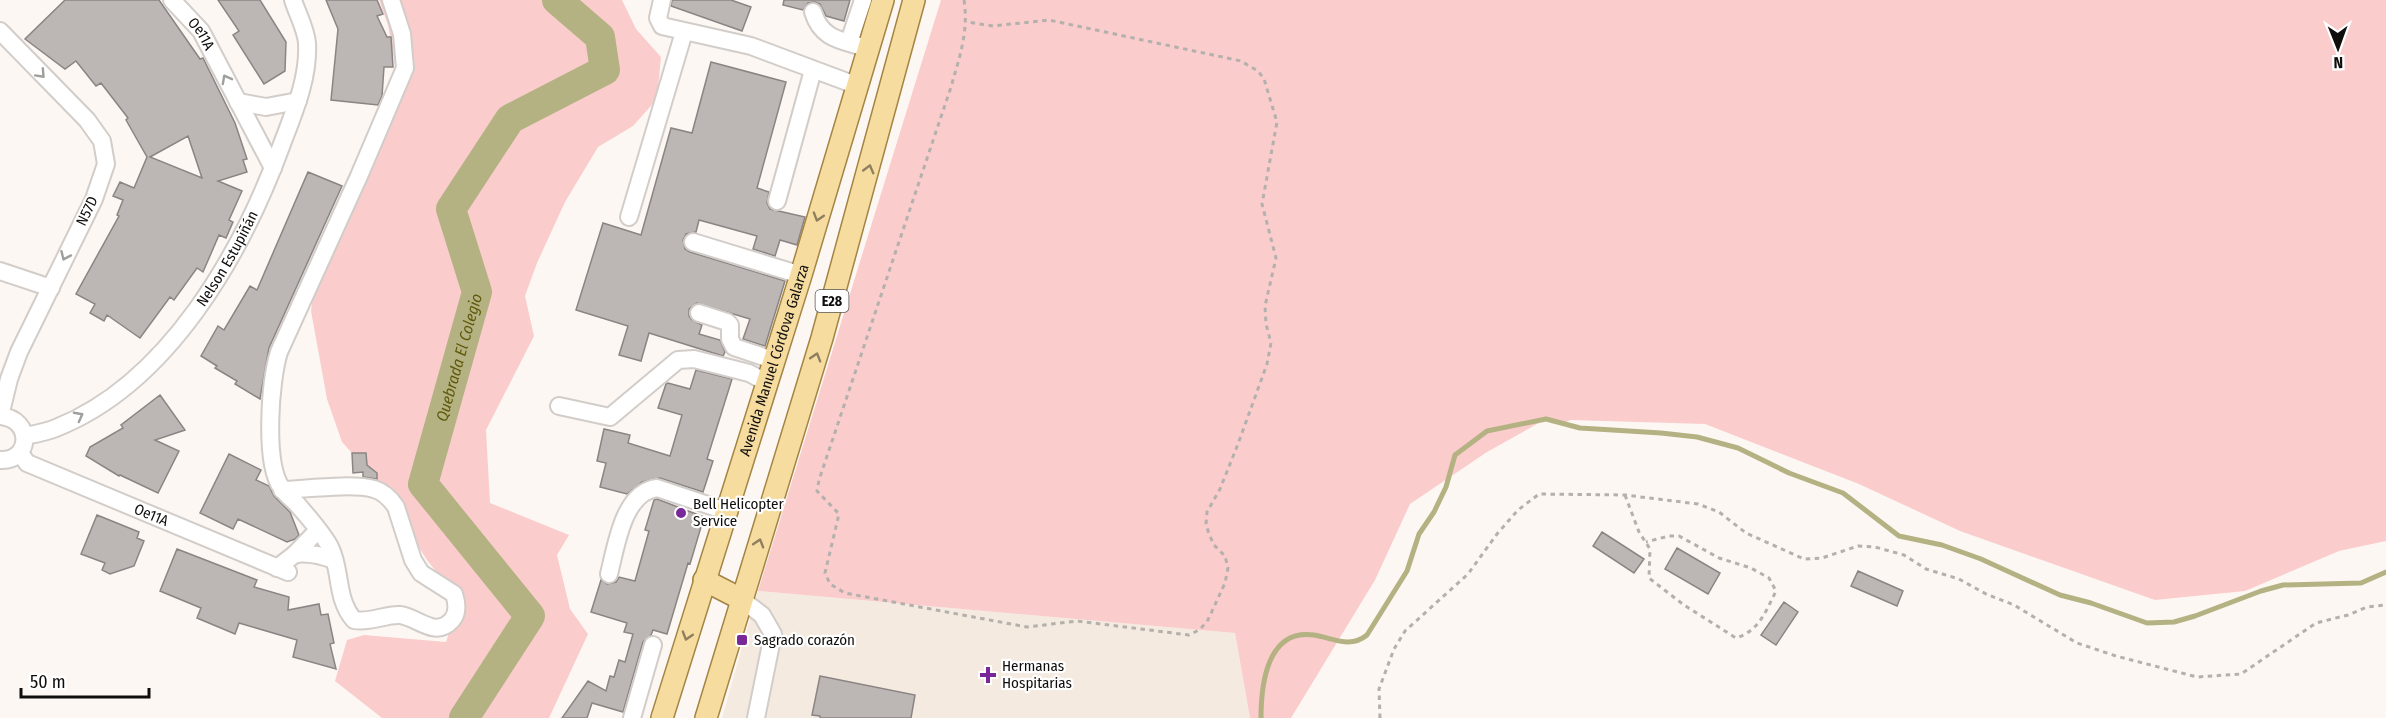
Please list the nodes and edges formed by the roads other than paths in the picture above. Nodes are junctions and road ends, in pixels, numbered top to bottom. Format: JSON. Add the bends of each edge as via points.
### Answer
{"nodes":[{"id":1,"x":172,"y":0,"type":"edge"},
{"id":2,"x":293,"y":0,"type":"edge"},
{"id":3,"x":391,"y":0,"type":"edge"},
{"id":4,"x":662,"y":0,"type":"edge"},
{"id":5,"x":863,"y":0,"type":"edge"},
{"id":6,"x":883,"y":0,"type":"edge"},
{"id":7,"x":914,"y":0,"type":"edge"},
{"id":8,"x":813,"y":12,"type":"dead end"},
{"id":9,"x":0,"y":32,"type":"edge"},
{"id":10,"x":684,"y":32,"type":"junction"},
{"id":11,"x":859,"y":45,"type":"junction"},
{"id":12,"x":813,"y":70,"type":"junction"},
{"id":13,"x":858,"y":86,"type":"junction"},
{"id":14,"x":298,"y":101,"type":"junction"},
{"id":15,"x":238,"y":102,"type":"junction"},
{"id":16,"x":273,"y":168,"type":"junction"},
{"id":17,"x":777,"y":201,"type":"dead end"},
{"id":18,"x":629,"y":217,"type":"dead end"},
{"id":19,"x":693,"y":242,"type":"dead end"},
{"id":20,"x":0,"y":271,"type":"edge"},
{"id":21,"x":801,"y":275,"type":"junction"},
{"id":22,"x":51,"y":288,"type":"junction"},
{"id":23,"x":699,"y":313,"type":"dead end"},
{"id":24,"x":773,"y":360,"type":"junction"},
{"id":25,"x":766,"y":382,"type":"junction"},
{"id":26,"x":559,"y":406,"type":"dead end"},
{"id":27,"x":0,"y":416,"type":"edge"},
{"id":28,"x":25,"y":436,"type":"junction"},
{"id":29,"x":20,"y":453,"type":"junction"},
{"id":30,"x":0,"y":460,"type":"edge"},
{"id":31,"x":282,"y":490,"type":"junction"},
{"id":32,"x":726,"y":511,"type":"junction"},
{"id":33,"x":318,"y":530,"type":"junction"},
{"id":34,"x":295,"y":554,"type":"junction"},
{"id":35,"x":334,"y":560,"type":"junction"},
{"id":36,"x":609,"y":574,"type":"dead end"},
{"id":37,"x":704,"y":580,"type":"junction"},
{"id":38,"x":741,"y":599,"type":"junction"},
{"id":39,"x":653,"y":645,"type":"dead end"},
{"id":40,"x":632,"y":718,"type":"edge"},
{"id":41,"x":662,"y":718,"type":"edge"},
{"id":42,"x":706,"y":718,"type":"edge"},
{"id":43,"x":756,"y":718,"type":"edge"}],
"edges":[{"from":15,"to":1,"type":"street","name":"Oe11A","one_way":true,"via":[[201,31]]},
{"from":2,"to":14,"type":"street","name":"Nelson Estupiñán","via":[[307,41],[305,78]]},
{"from":3,"to":31,"type":"street","via":[[402,34],[405,68],[273,371],[272,461],[274,477]]},
{"from":4,"to":10,"type":"street","via":[[658,18],[662,26]]},
{"from":5,"to":11,"type":"street"},
{"from":6,"to":11,"type":"main road","name":"Avenida Manuel Córdova Galarza","number":"E28"},
{"from":38,"to":7,"type":"main road","number":"E28","one_way":true,"via":[[822,338]]},
{"from":8,"to":11,"type":"street","via":[[824,34]]},
{"from":9,"to":22,"type":"street","name":"N57D","one_way":true,"via":[[87,120],[102,141],[106,164],[94,199]]},
{"from":10,"to":12,"type":"street","via":[[751,46]]},
{"from":10,"to":18,"type":"street"},
{"from":11,"to":13,"type":"main road","name":"Avenida Manuel Córdova Galarza","number":"E28"},
{"from":12,"to":13,"type":"street"},
{"from":12,"to":17,"type":"street"},
{"from":13,"to":21,"type":"main road","name":"Avenida Manuel Córdova Galarza","number":"E28","one_way":true},
{"from":14,"to":15,"type":"street","via":[[266,107]]},
{"from":14,"to":16,"type":"street","name":"Nelson Estupiñán"},
{"from":15,"to":16,"type":"street","name":"Oe11A"},
{"from":28,"to":16,"type":"street","name":"Nelson Estupiñán","one_way":true,"via":[[56,428],[96,407],[134,380],[162,351],[226,266]]},
{"from":19,"to":21,"type":"street"},
{"from":20,"to":22,"type":"street"},
{"from":21,"to":24,"type":"main road","name":"Avenida Manuel Córdova Galarza","number":"E28"},
{"from":22,"to":27,"type":"street","name":"N57D","via":[[19,352]]},
{"from":23,"to":24,"type":"street","via":[[727,322],[734,347]]},
{"from":24,"to":25,"type":"main road","name":"Avenida Manuel Córdova Galarza","number":"E28"},
{"from":25,"to":26,"type":"street","via":[[749,373],[686,359],[678,360],[610,417]]},
{"from":25,"to":32,"type":"main road","name":"Avenida Manuel Córdova Galarza","number":"E28"},
{"from":27,"to":28,"type":"street","via":[[16,421]]},
{"from":28,"to":29,"type":"street"},
{"from":29,"to":30,"type":"street","via":[[13,459]]},
{"from":29,"to":34,"type":"street","name":"Oe11A","via":[[27,463],[282,570]]},
{"from":31,"to":33,"type":"street"},
{"from":31,"to":35,"type":"street","via":[[364,487],[382,492],[396,507],[421,573],[454,594],[455,614],[450,623],[439,628],[403,615],[364,622],[354,620],[345,610]]},
{"from":32,"to":36,"type":"street","via":[[657,488],[648,490],[625,513]]},
{"from":32,"to":37,"type":"main road","name":"Avenida Manuel Córdova Galarza","number":"E28"},
{"from":33,"to":34,"type":"street"},
{"from":33,"to":35,"type":"street"},
{"from":34,"to":35,"type":"street"},
{"from":37,"to":38,"type":"main road"},
{"from":37,"to":41,"type":"main road","name":"Avenida Manuel Córdova Galarza","number":"E28","one_way":true},
{"from":38,"to":42,"type":"main road","number":"E28"},
{"from":38,"to":43,"type":"street","via":[[762,615],[773,634]]},
{"from":39,"to":40,"type":"street"}]}
